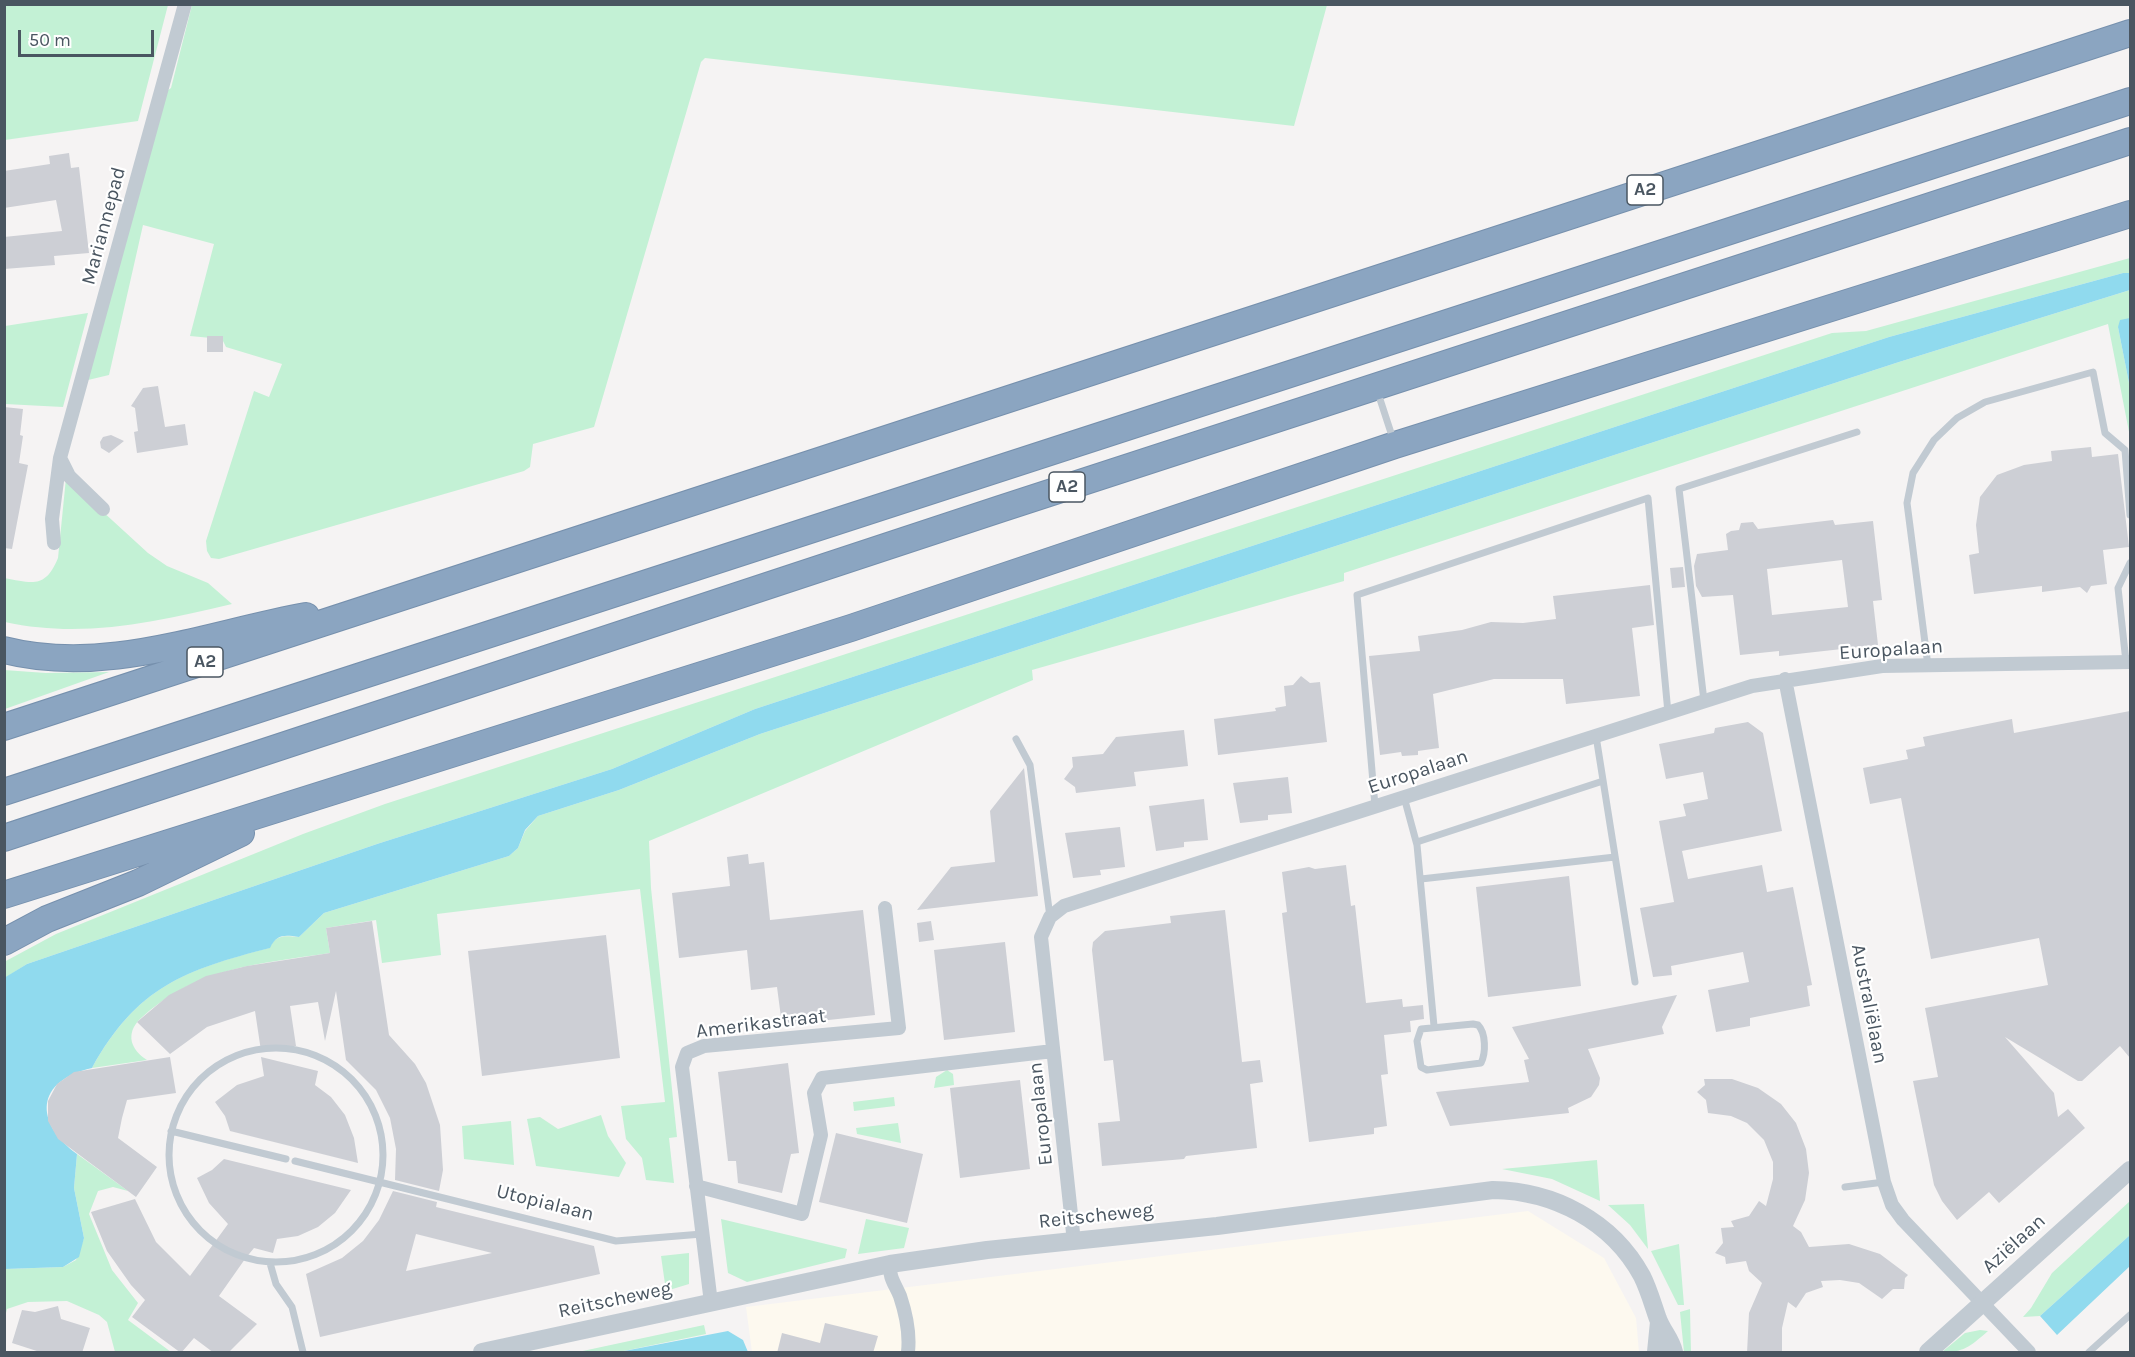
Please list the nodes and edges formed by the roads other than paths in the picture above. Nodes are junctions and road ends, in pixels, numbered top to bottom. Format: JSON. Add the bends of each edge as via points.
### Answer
{"nodes":[{"id":1,"x":185,"y":4,"type":"edge"},
{"id":2,"x":2130,"y":33,"type":"edge"},
{"id":3,"x":2130,"y":101,"type":"edge"},
{"id":4,"x":2130,"y":141,"type":"edge"},
{"id":5,"x":2130,"y":214,"type":"edge"},
{"id":6,"x":1376,"y":387,"type":"junction"},
{"id":7,"x":1857,"y":432,"type":"dead end"},
{"id":8,"x":1395,"y":445,"type":"junction"},
{"id":9,"x":60,"y":458,"type":"junction"},
{"id":10,"x":103,"y":509,"type":"dead end"},
{"id":11,"x":2130,"y":515,"type":"edge"},
{"id":12,"x":54,"y":543,"type":"dead end"},
{"id":13,"x":2130,"y":563,"type":"edge"},
{"id":14,"x":406,"y":597,"type":"junction"},
{"id":15,"x":4,"y":650,"type":"edge"},
{"id":16,"x":2128,"y":662,"type":"edge"},
{"id":17,"x":1928,"y":666,"type":"junction"},
{"id":18,"x":1785,"y":679,"type":"junction"},
{"id":19,"x":1704,"y":701,"type":"junction"},
{"id":20,"x":1668,"y":712,"type":"junction"},
{"id":21,"x":4,"y":727,"type":"edge"},
{"id":22,"x":1596,"y":736,"type":"junction"},
{"id":23,"x":1016,"y":738,"type":"dead end"},
{"id":24,"x":1603,"y":780,"type":"junction"},
{"id":25,"x":4,"y":792,"type":"edge"},
{"id":26,"x":322,"y":793,"type":"junction"},
{"id":27,"x":1404,"y":797,"type":"junction"},
{"id":28,"x":1375,"y":806,"type":"junction"},
{"id":29,"x":4,"y":838,"type":"edge"},
{"id":30,"x":1417,"y":842,"type":"junction"},
{"id":31,"x":1615,"y":857,"type":"junction"},
{"id":32,"x":1421,"y":879,"type":"junction"},
{"id":33,"x":4,"y":895,"type":"edge"},
{"id":34,"x":885,"y":908,"type":"dead end"},
{"id":35,"x":1050,"y":917,"type":"junction"},
{"id":36,"x":4,"y":942,"type":"edge"},
{"id":37,"x":1635,"y":982,"type":"dead end"},
{"id":38,"x":1434,"y":1026,"type":"junction"},
{"id":39,"x":1053,"y":1051,"type":"junction"},
{"id":40,"x":171,"y":1131,"type":"junction"},
{"id":41,"x":286,"y":1159,"type":"dead end"},
{"id":42,"x":296,"y":1161,"type":"dead end"},
{"id":43,"x":2130,"y":1170,"type":"edge"},
{"id":44,"x":1884,"y":1182,"type":"junction"},
{"id":45,"x":381,"y":1183,"type":"junction"},
{"id":46,"x":696,"y":1186,"type":"junction"},
{"id":47,"x":1845,"y":1187,"type":"dead end"},
{"id":48,"x":702,"y":1234,"type":"junction"},
{"id":49,"x":1074,"y":1242,"type":"junction"},
{"id":50,"x":270,"y":1263,"type":"junction"},
{"id":51,"x":890,"y":1264,"type":"junction"},
{"id":52,"x":711,"y":1303,"type":"junction"},
{"id":53,"x":1982,"y":1303,"type":"junction"},
{"id":54,"x":2130,"y":1315,"type":"edge"},
{"id":55,"x":1659,"y":1322,"type":"junction"},
{"id":56,"x":303,"y":1353,"type":"edge"},
{"id":57,"x":482,"y":1353,"type":"edge"},
{"id":58,"x":908,"y":1353,"type":"edge"},
{"id":59,"x":1656,"y":1353,"type":"edge"},
{"id":60,"x":1674,"y":1353,"type":"edge"},
{"id":61,"x":1928,"y":1353,"type":"edge"},
{"id":62,"x":2029,"y":1353,"type":"edge"},
{"id":63,"x":2089,"y":1353,"type":"edge"}],
"edges":[{"from":1,"to":9,"type":"street","name":"Mariannepad"},
{"from":2,"to":14,"type":"highway","number":"A2"},
{"from":3,"to":25,"type":"highway","number":"A2"},
{"from":4,"to":6,"type":"highway","number":"A2"},
{"from":5,"to":8,"type":"highway"},
{"from":6,"to":8,"type":"lane"},
{"from":6,"to":29,"type":"highway","number":"A2"},
{"from":7,"to":19,"type":"lane","via":[[1679,489]]},
{"from":8,"to":26,"type":"highway","via":[[852,628]]},
{"from":9,"to":10,"type":"street","via":[[69,476]]},
{"from":9,"to":12,"type":"street","name":"Mariannepad","via":[[52,519]]},
{"from":11,"to":17,"type":"lane","via":[[2125,450],[2105,433],[2093,372],[1985,402],[1957,418],[1934,440],[1912,473],[1907,503]]},
{"from":13,"to":16,"type":"lane","via":[[2118,588]]},
{"from":14,"to":15,"type":"highway","number":"A2","via":[[246,627],[141,653],[78,658],[37,657]]},
{"from":14,"to":21,"type":"highway","number":"A2"},
{"from":16,"to":17,"type":"street","name":"Europalaan"},
{"from":17,"to":18,"type":"street","name":"Europalaan","via":[[1882,666]]},
{"from":18,"to":19,"type":"street","name":"Europalaan"},
{"from":18,"to":44,"type":"street","name":"Australiëlaan"},
{"from":19,"to":20,"type":"street","name":"Europalaan"},
{"from":20,"to":22,"type":"street","name":"Europalaan"},
{"from":20,"to":28,"type":"lane","via":[[1648,498],[1357,595]]},
{"from":22,"to":24,"type":"lane"},
{"from":22,"to":27,"type":"street","name":"Europalaan"},
{"from":23,"to":35,"type":"lane","via":[[1030,765]]},
{"from":24,"to":30,"type":"lane"},
{"from":24,"to":31,"type":"lane"},
{"from":26,"to":33,"type":"highway"},
{"from":26,"to":36,"type":"highway","via":[[138,883],[47,919]]},
{"from":27,"to":28,"type":"street","name":"Europalaan"},
{"from":27,"to":30,"type":"lane"},
{"from":28,"to":35,"type":"street","name":"Europalaan","via":[[1064,906]]},
{"from":30,"to":32,"type":"lane"},
{"from":31,"to":32,"type":"lane"},
{"from":31,"to":37,"type":"lane"},
{"from":32,"to":38,"type":"lane"},
{"from":34,"to":46,"type":"street","name":"Amerikastraat","via":[[899,1028],[704,1046],[687,1053],[682,1067]]},
{"from":35,"to":39,"type":"street","name":"Europalaan","via":[[1041,937]]},
{"from":38,"to":38,"type":"lane","via":[[1481,1026],[1485,1055],[1481,1063],[1427,1070],[1421,1067],[1419,1032]]},
{"from":39,"to":46,"type":"street","via":[[822,1078],[814,1093],[821,1135],[802,1214]]},
{"from":39,"to":49,"type":"street","name":"Europalaan"},
{"from":40,"to":41,"type":"lane"},
{"from":40,"to":45,"type":"lane","via":[[183,1101],[203,1076],[230,1058],[260,1049],[295,1049],[323,1058],[348,1074],[367,1097],[380,1124]]},
{"from":40,"to":50,"type":"lane","via":[[171,1173],[176,1193],[191,1221],[214,1244],[246,1259]]},
{"from":42,"to":45,"type":"lane","name":"Utopialaan"},
{"from":43,"to":53,"type":"street","name":"Aziëlaan"},
{"from":44,"to":47,"type":"lane"},
{"from":44,"to":53,"type":"street","name":"Australiëlaan","via":[[1892,1205],[1903,1220]]},
{"from":45,"to":48,"type":"lane","name":"Utopialaan","via":[[616,1241]]},
{"from":45,"to":50,"type":"lane","via":[[369,1211],[349,1235],[324,1252],[294,1262]]},
{"from":46,"to":48,"type":"street","name":"Amerikastraat"},
{"from":48,"to":52,"type":"street","name":"Amerikastraat"},
{"from":49,"to":51,"type":"street","name":"Reitscheweg"},
{"from":49,"to":55,"type":"street","name":"Reitscheweg","via":[[1484,1190],[1511,1191],[1561,1203],[1608,1234],[1642,1276]]},
{"from":50,"to":56,"type":"lane","via":[[276,1284],[292,1307]]},
{"from":51,"to":52,"type":"street","name":"Reitscheweg"},
{"from":51,"to":58,"type":"street","via":[[889,1275],[900,1296],[909,1331]]},
{"from":52,"to":57,"type":"street","name":"Reitscheweg"},
{"from":53,"to":61,"type":"street","name":"Aziëlaan"},
{"from":53,"to":62,"type":"street","name":"Australiëlaan"},
{"from":54,"to":63,"type":"lane"},
{"from":55,"to":59,"type":"street","name":"Reitscheweg"},
{"from":55,"to":60,"type":"street","name":"Reitscheweg","via":[[1671,1339]]}]}
